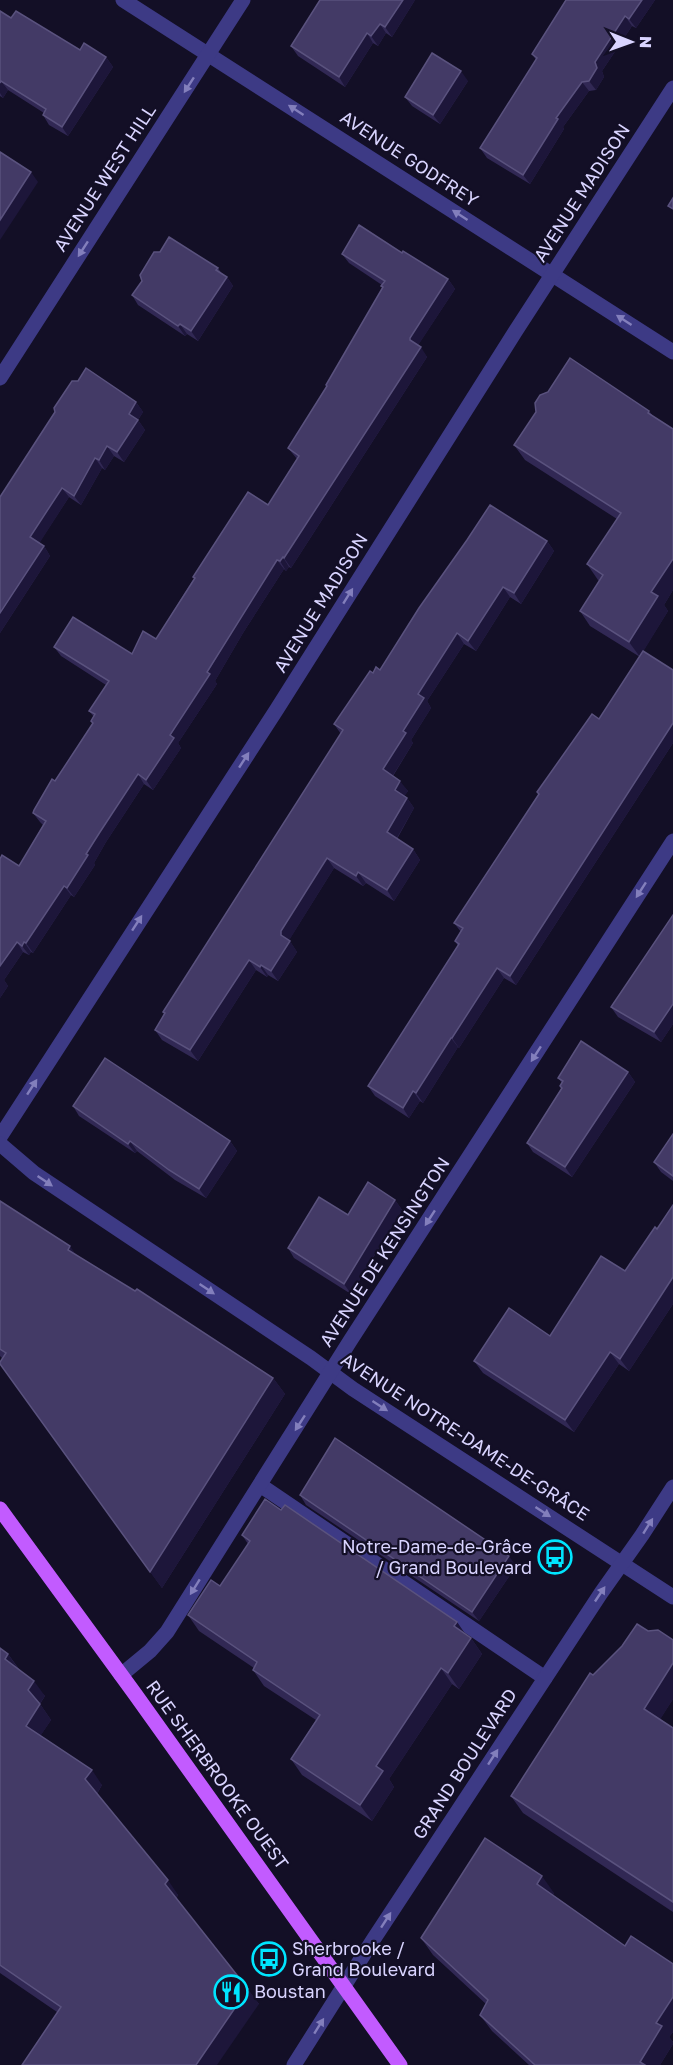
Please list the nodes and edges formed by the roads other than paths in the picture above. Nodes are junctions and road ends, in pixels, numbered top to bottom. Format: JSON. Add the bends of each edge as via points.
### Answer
{"nodes":[{"id":1,"x":123,"y":0,"type":"edge"},
{"id":2,"x":243,"y":0,"type":"edge"},
{"id":3,"x":209,"y":54,"type":"junction"},
{"id":4,"x":673,"y":88,"type":"edge"},
{"id":5,"x":553,"y":274,"type":"junction"},
{"id":6,"x":673,"y":352,"type":"edge"},
{"id":7,"x":0,"y":378,"type":"edge"},
{"id":8,"x":673,"y":841,"type":"edge"},
{"id":9,"x":0,"y":1137,"type":"edge"},
{"id":10,"x":0,"y":1144,"type":"edge"},
{"id":11,"x":331,"y":1373,"type":"junction"},
{"id":12,"x":260,"y":1485,"type":"junction"},
{"id":13,"x":673,"y":1486,"type":"edge"},
{"id":14,"x":0,"y":1509,"type":"edge"},
{"id":15,"x":622,"y":1564,"type":"junction"},
{"id":16,"x":673,"y":1598,"type":"edge"},
{"id":17,"x":121,"y":1675,"type":"junction"},
{"id":18,"x":545,"y":1678,"type":"junction"},
{"id":19,"x":344,"y":1987,"type":"junction"},
{"id":20,"x":294,"y":2065,"type":"edge"},
{"id":21,"x":400,"y":2065,"type":"edge"}],
"edges":[{"from":1,"to":3,"type":"street","name":"AVENUE GODFREY"},
{"from":2,"to":3,"type":"street","name":"AVENUE WEST HILL"},
{"from":5,"to":3,"type":"street","name":"AVENUE GODFREY","one_way":true},
{"from":3,"to":7,"type":"street","name":"AVENUE WEST HILL","one_way":true},
{"from":4,"to":5,"type":"street","name":"AVENUE MADISON"},
{"from":6,"to":5,"type":"street","name":"AVENUE GODFREY","one_way":true},
{"from":9,"to":5,"type":"street","name":"AVENUE MADISON","one_way":true},
{"from":8,"to":11,"type":"street","name":"AVENUE DE KENSINGTON","one_way":true},
{"from":10,"to":11,"type":"street","name":"AVENUE NOTRE-DAME-DE-GRÂCE","one_way":true,"via":[[34,1173]]},
{"from":11,"to":12,"type":"street","name":"AVENUE DE KENSINGTON","one_way":true},
{"from":11,"to":15,"type":"street","name":"AVENUE NOTRE-DAME-DE-GRÂCE","one_way":true},
{"from":12,"to":17,"type":"street","name":"AVENUE DE KENSINGTON","one_way":true,"via":[[166,1632]]},
{"from":12,"to":18,"type":"street"},
{"from":15,"to":13,"type":"street","name":"GRAND BOULEVARD","one_way":true},
{"from":14,"to":17,"type":"main road","name":"RUE SHERBROOKE OUEST"},
{"from":15,"to":16,"type":"street","name":"AVENUE NOTRE-DAME-DE-GRÂCE"},
{"from":18,"to":15,"type":"street","name":"GRAND BOULEVARD","one_way":true},
{"from":17,"to":19,"type":"main road","name":"RUE SHERBROOKE OUEST"},
{"from":19,"to":18,"type":"street","name":"GRAND BOULEVARD","one_way":true},
{"from":20,"to":19,"type":"street","name":"GRAND BOULEVARD","one_way":true},
{"from":19,"to":21,"type":"main road","name":"RUE SHERBROOKE OUEST"}]}
